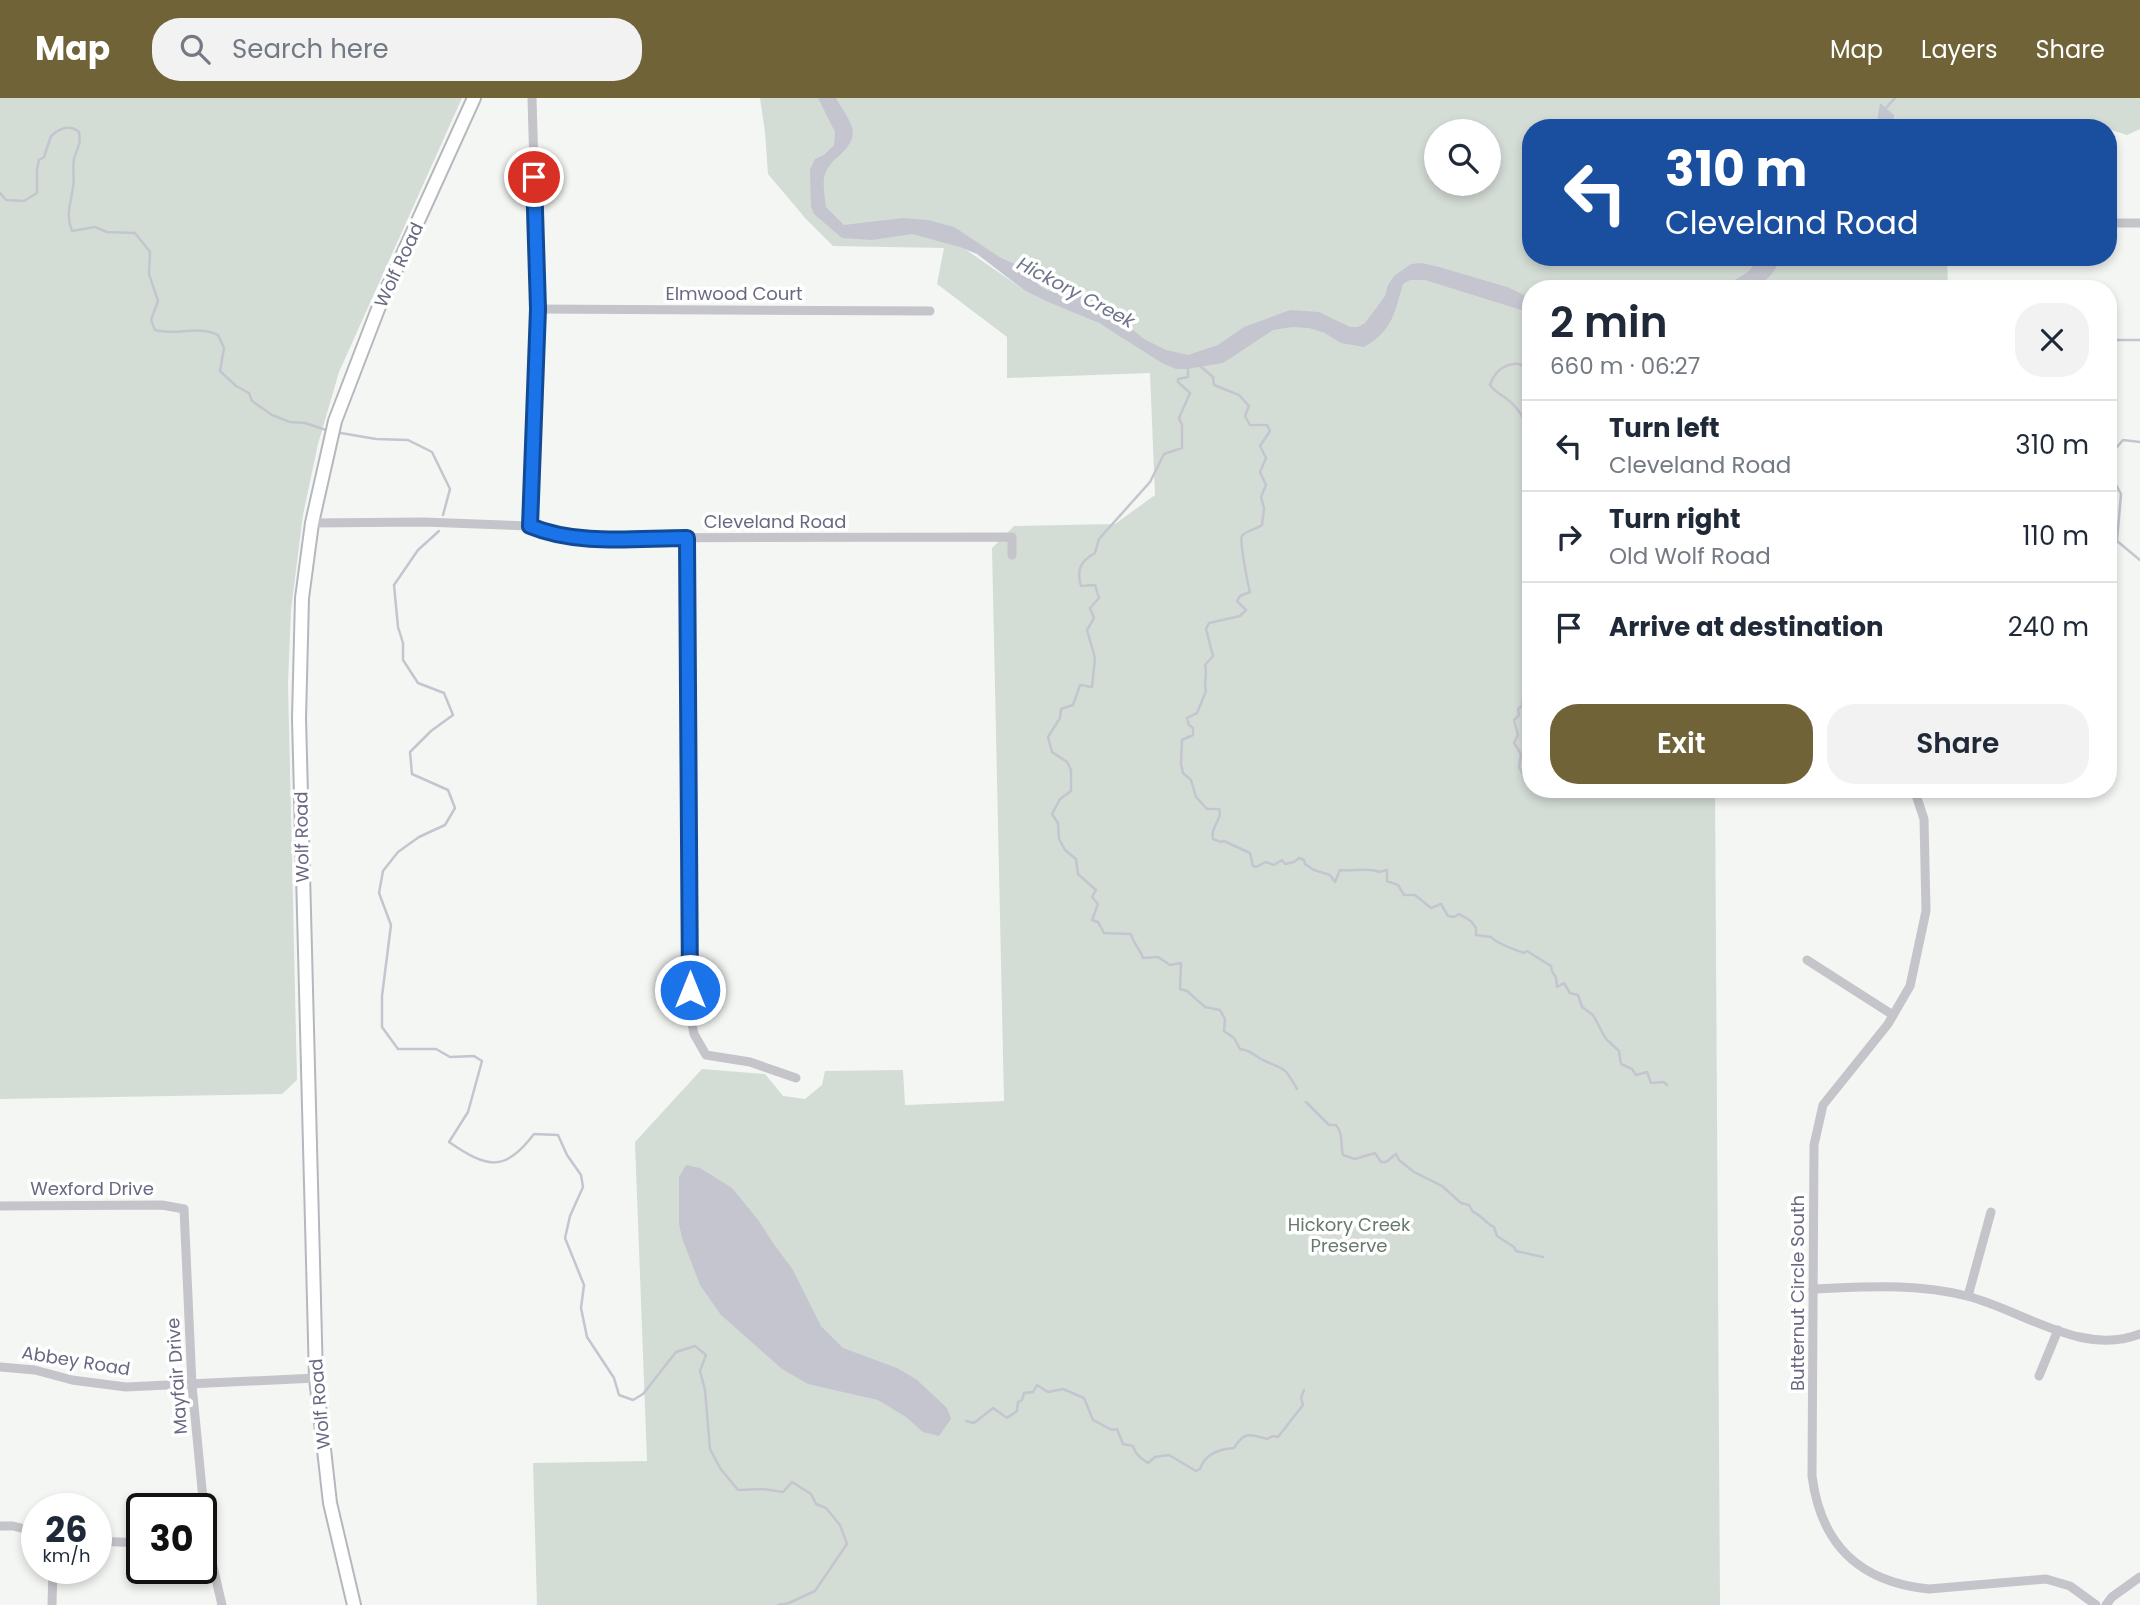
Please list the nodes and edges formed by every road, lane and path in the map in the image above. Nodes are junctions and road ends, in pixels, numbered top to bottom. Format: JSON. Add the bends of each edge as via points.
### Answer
{"nodes":[{"id":1,"x":474,"y":98,"type":"edge"},
{"id":2,"x":533,"y":98,"type":"edge"},
{"id":3,"x":2117,"y":223,"type":"edge"},
{"id":4,"x":2140,"y":223,"type":"edge"},
{"id":5,"x":538,"y":309,"type":"junction"},
{"id":6,"x":930,"y":311,"type":"dead end"},
{"id":7,"x":312,"y":523,"type":"junction"},
{"id":8,"x":530,"y":526,"type":"junction"},
{"id":9,"x":687,"y":538,"type":"junction"},
{"id":10,"x":1012,"y":555,"type":"dead end"},
{"id":11,"x":1917,"y":798,"type":"edge"},
{"id":12,"x":1807,"y":960,"type":"dead end"},
{"id":13,"x":1893,"y":1016,"type":"junction"},
{"id":14,"x":796,"y":1078,"type":"dead end"},
{"id":15,"x":0,"y":1206,"type":"edge"},
{"id":16,"x":184,"y":1209,"type":"joint"},
{"id":17,"x":1991,"y":1212,"type":"dead end"},
{"id":18,"x":1813,"y":1289,"type":"junction"},
{"id":19,"x":1968,"y":1296,"type":"junction"},
{"id":20,"x":2058,"y":1330,"type":"junction"},
{"id":21,"x":2140,"y":1334,"type":"edge"},
{"id":22,"x":0,"y":1367,"type":"edge"},
{"id":23,"x":2039,"y":1376,"type":"dead end"},
{"id":24,"x":316,"y":1378,"type":"junction"},
{"id":25,"x":192,"y":1385,"type":"junction"},
{"id":26,"x":200,"y":1493,"type":"edge"},
{"id":27,"x":0,"y":1526,"type":"edge"},
{"id":28,"x":21,"y":1528,"type":"edge"},
{"id":29,"x":2140,"y":1577,"type":"edge"},
{"id":30,"x":53,"y":1584,"type":"edge"},
{"id":31,"x":216,"y":1584,"type":"edge"},
{"id":32,"x":52,"y":1605,"type":"edge"},
{"id":33,"x":222,"y":1605,"type":"edge"},
{"id":34,"x":354,"y":1605,"type":"edge"},
{"id":35,"x":2096,"y":1605,"type":"edge"},
{"id":36,"x":2106,"y":1605,"type":"edge"}],
"edges":[{"from":1,"to":7,"type":"main road","name":"Wolf Road","via":[[378,309],[335,421]]},
{"from":2,"to":5,"type":"street"},
{"from":3,"to":4,"type":"street"},
{"from":5,"to":6,"type":"street","name":"Elmwood Court"},
{"from":5,"to":8,"type":"street"},
{"from":7,"to":8,"type":"street","name":"Cleveland Road"},
{"from":7,"to":24,"type":"main road","name":"Wolf Road","via":[[302,598],[299,718]]},
{"from":8,"to":9,"type":"street","name":"Cleveland Road","via":[[551,535],[583,538]]},
{"from":9,"to":10,"type":"street","name":"Cleveland Road","via":[[1012,537]]},
{"from":9,"to":14,"type":"street","via":[[690,1013],[694,1034],[706,1055],[750,1062]]},
{"from":11,"to":13,"type":"street","name":"Butternut Circle South","via":[[1924,819],[1926,911],[1910,986]]},
{"from":12,"to":13,"type":"street"},
{"from":13,"to":18,"type":"street","name":"Butternut Circle South","via":[[1823,1105],[1814,1145]]},
{"from":15,"to":16,"type":"street","name":"Wexford Drive","via":[[162,1205]]},
{"from":16,"to":25,"type":"street","name":"Mayfair Drive"},
{"from":17,"to":19,"type":"street"},
{"from":18,"to":19,"type":"street","via":[[1906,1286]]},
{"from":18,"to":35,"type":"street","name":"Butternut Circle South","via":[[1812,1476],[1820,1515],[1843,1552],[1877,1576],[1911,1588],[2046,1579],[2070,1586]]},
{"from":19,"to":20,"type":"street"},
{"from":20,"to":21,"type":"street","via":[[2090,1339],[2126,1340]]},
{"from":20,"to":23,"type":"street"},
{"from":22,"to":25,"type":"street","name":"Abbey Road","via":[[127,1387]]},
{"from":24,"to":25,"type":"street","name":"Abbey Road"},
{"from":24,"to":34,"type":"main road","name":"Wolf Road","via":[[330,1503]]},
{"from":25,"to":26,"type":"street","name":"Mayfair Drive"},
{"from":27,"to":28,"type":"street"},
{"from":29,"to":36,"type":"street"},
{"from":30,"to":32,"type":"street"},
{"from":31,"to":33,"type":"street","name":"Mayfair Drive"}]}
